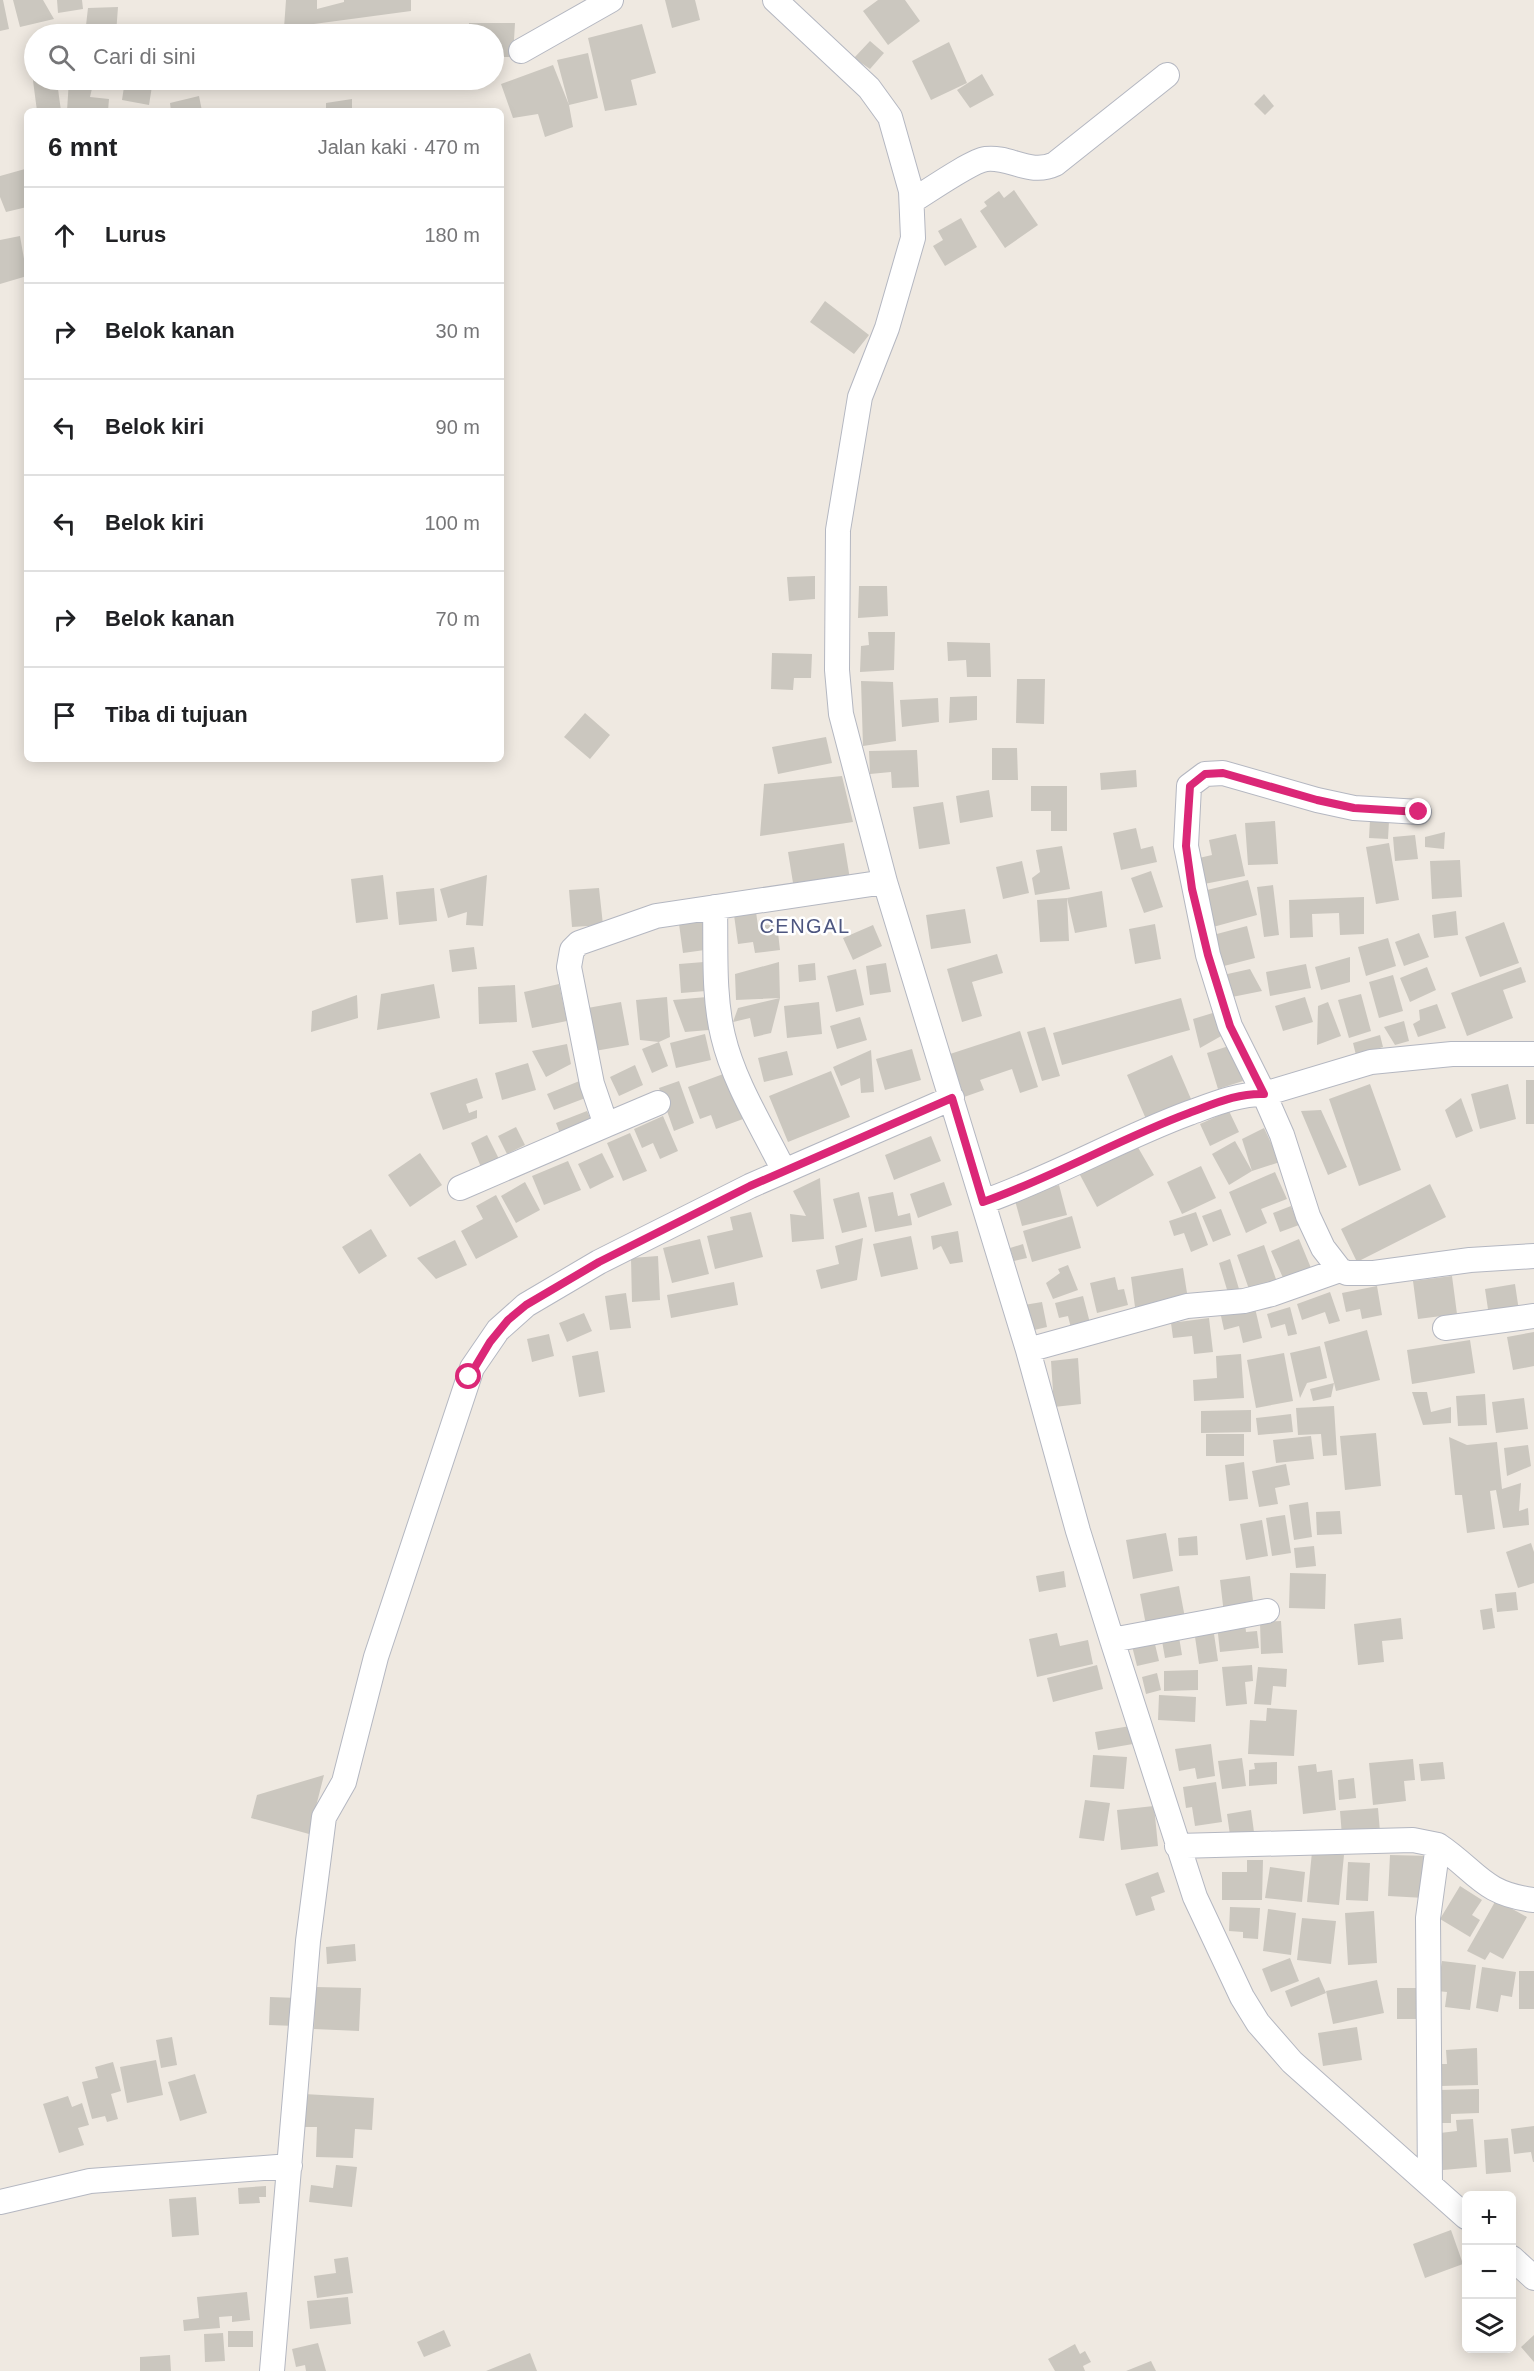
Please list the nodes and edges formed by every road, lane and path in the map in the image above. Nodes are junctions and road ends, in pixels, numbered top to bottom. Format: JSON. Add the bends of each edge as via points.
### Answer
{"nodes":[{"id":1,"x":611,"y":0,"type":"edge"},
{"id":2,"x":775,"y":0,"type":"edge"},
{"id":3,"x":521,"y":51,"type":"dead end"},
{"id":4,"x":1167,"y":75,"type":"dead end"},
{"id":5,"x":912,"y":201,"type":"junction"},
{"id":6,"x":1419,"y":812,"type":"dead end"},
{"id":7,"x":885,"y":882,"type":"junction"},
{"id":8,"x":715,"y":907,"type":"junction"},
{"id":9,"x":1534,"y":1054,"type":"edge"},
{"id":10,"x":1264,"y":1094,"type":"junction"},
{"id":11,"x":952,"y":1098,"type":"junction"},
{"id":12,"x":658,"y":1103,"type":"dead end"},
{"id":13,"x":606,"y":1125,"type":"junction"},
{"id":14,"x":784,"y":1171,"type":"junction"},
{"id":15,"x":460,"y":1188,"type":"dead end"},
{"id":16,"x":983,"y":1202,"type":"junction"},
{"id":17,"x":1534,"y":1256,"type":"edge"},
{"id":18,"x":1340,"y":1270,"type":"junction"},
{"id":19,"x":1534,"y":1317,"type":"edge"},
{"id":20,"x":1445,"y":1328,"type":"dead end"},
{"id":21,"x":1029,"y":1350,"type":"junction"},
{"id":22,"x":1267,"y":1611,"type":"dead end"},
{"id":23,"x":1112,"y":1640,"type":"junction"},
{"id":24,"x":1438,"y":1845,"type":"junction"},
{"id":25,"x":1177,"y":1846,"type":"junction"},
{"id":26,"x":1534,"y":1900,"type":"edge"},
{"id":27,"x":290,"y":2166,"type":"junction"},
{"id":28,"x":1431,"y":2185,"type":"junction"},
{"id":29,"x":0,"y":2202,"type":"edge"},
{"id":30,"x":1462,"y":2213,"type":"edge"},
{"id":31,"x":1516,"y":2262,"type":"edge"},
{"id":32,"x":1534,"y":2278,"type":"edge"},
{"id":33,"x":272,"y":2371,"type":"edge"}],
"edges":[{"from":1,"to":3,"type":"street"},
{"from":2,"to":5,"type":"street","via":[[869,88],[890,117]]},
{"from":4,"to":5,"type":"street","via":[[1055,164],[1038,169],[997,159],[980,160]]},
{"from":5,"to":7,"type":"street","via":[[913,238],[887,328],[860,397],[838,530],[837,658],[841,714]]},
{"from":6,"to":10,"type":"street","via":[[1354,808],[1223,773],[1205,774],[1190,786],[1186,846],[1206,944],[1230,1026]]},
{"from":7,"to":8,"type":"street"},
{"from":7,"to":11,"type":"street"},
{"from":8,"to":13,"type":"street","via":[[656,915],[572,950],[568,967],[592,1084]]},
{"from":8,"to":14,"type":"street","via":[[723,1037],[740,1082]]},
{"from":9,"to":10,"type":"street","via":[[1452,1054],[1371,1062]]},
{"from":10,"to":16,"type":"street","via":[[1236,1096],[1161,1124]]},
{"from":10,"to":18,"type":"street","via":[[1282,1135],[1308,1216],[1323,1248]]},
{"from":11,"to":14,"type":"street"},
{"from":11,"to":16,"type":"street"},
{"from":12,"to":13,"type":"street"},
{"from":13,"to":15,"type":"street"},
{"from":14,"to":27,"type":"street","via":[[666,1226],[526,1305],[498,1330],[472,1368],[376,1656],[344,1782],[324,1817],[308,1941]]},
{"from":16,"to":21,"type":"street"},
{"from":17,"to":18,"type":"street","via":[[1470,1260],[1374,1274]]},
{"from":18,"to":21,"type":"street","via":[[1272,1294],[1244,1301],[1187,1306]]},
{"from":19,"to":20,"type":"street"},
{"from":21,"to":23,"type":"street"},
{"from":22,"to":23,"type":"street"},
{"from":23,"to":25,"type":"street"},
{"from":24,"to":25,"type":"street","via":[[1413,1840]]},
{"from":24,"to":26,"type":"street","via":[[1491,1889]]},
{"from":24,"to":28,"type":"street","via":[[1428,1918]]},
{"from":25,"to":28,"type":"street","via":[[1211,1935],[1258,2023],[1292,2062]]},
{"from":27,"to":29,"type":"street","via":[[90,2181]]},
{"from":27,"to":33,"type":"street"},
{"from":28,"to":30,"type":"street"},
{"from":31,"to":32,"type":"street"}]}
